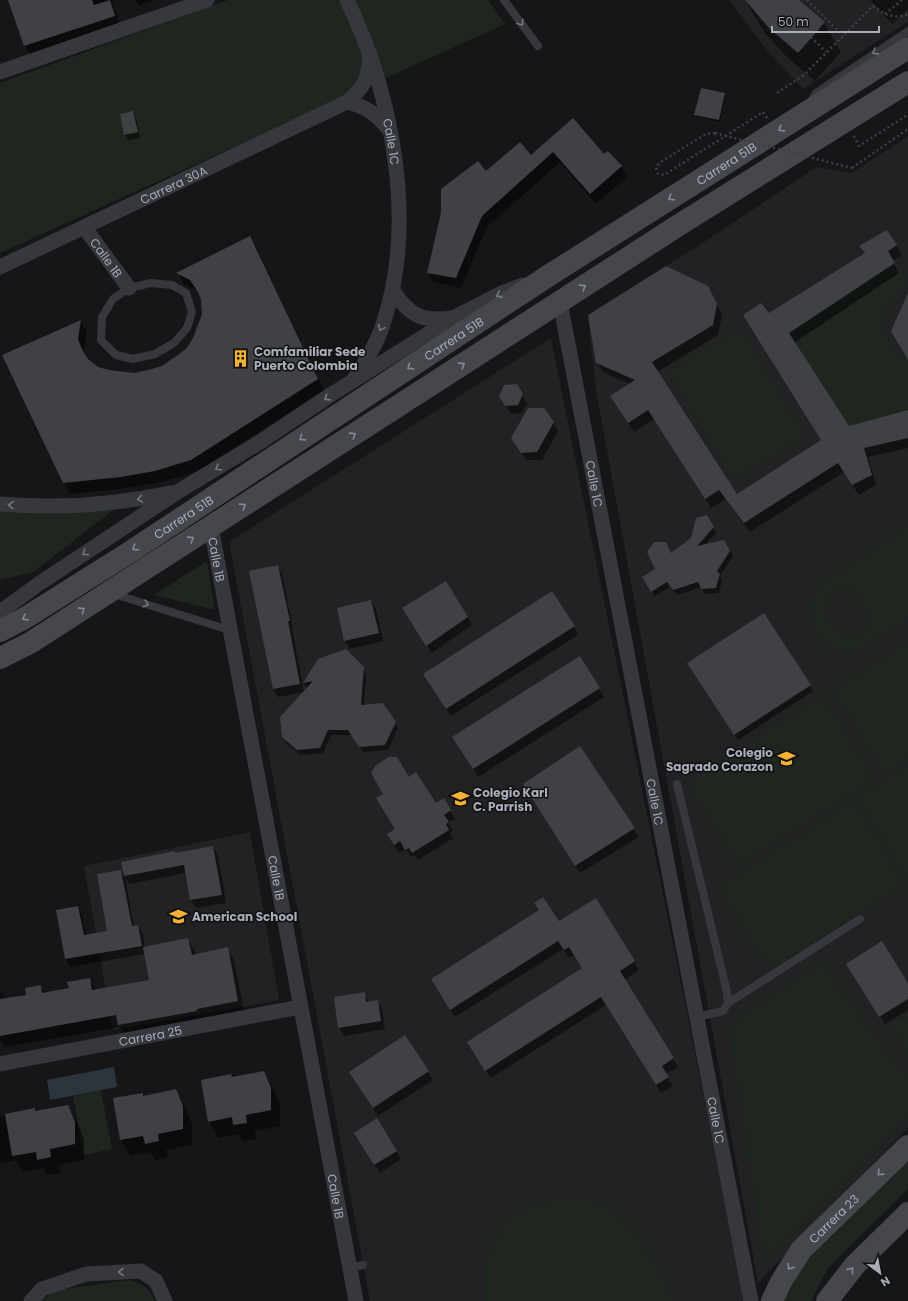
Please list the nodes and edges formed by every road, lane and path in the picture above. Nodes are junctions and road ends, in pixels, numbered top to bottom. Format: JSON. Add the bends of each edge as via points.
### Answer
{"nodes":[{"id":1,"x":207,"y":0,"type":"edge"},
{"id":2,"x":346,"y":0,"type":"edge"},
{"id":3,"x":504,"y":0,"type":"edge"},
{"id":4,"x":807,"y":0,"type":"edge"},
{"id":5,"x":902,"y":0,"type":"edge"},
{"id":6,"x":885,"y":14,"type":"junction"},
{"id":7,"x":908,"y":14,"type":"edge"},
{"id":8,"x":908,"y":31,"type":"edge"},
{"id":9,"x":843,"y":36,"type":"junction"},
{"id":10,"x":811,"y":38,"type":"dead end"},
{"id":11,"x":538,"y":46,"type":"dead end"},
{"id":12,"x":908,"y":48,"type":"edge"},
{"id":13,"x":826,"y":52,"type":"junction"},
{"id":14,"x":370,"y":55,"type":"junction"},
{"id":15,"x":0,"y":72,"type":"edge"},
{"id":16,"x":908,"y":82,"type":"edge"},
{"id":17,"x":777,"y":93,"type":"dead end"},
{"id":18,"x":347,"y":102,"type":"junction"},
{"id":19,"x":804,"y":114,"type":"junction"},
{"id":20,"x":908,"y":116,"type":"edge"},
{"id":21,"x":908,"y":129,"type":"edge"},
{"id":22,"x":777,"y":131,"type":"junction"},
{"id":23,"x":391,"y":132,"type":"junction"},
{"id":24,"x":852,"y":133,"type":"dead end"},
{"id":25,"x":84,"y":226,"type":"junction"},
{"id":26,"x":0,"y":267,"type":"edge"},
{"id":27,"x":548,"y":276,"type":"junction"},
{"id":28,"x":129,"y":288,"type":"junction"},
{"id":29,"x":393,"y":291,"type":"junction"},
{"id":30,"x":560,"y":302,"type":"junction"},
{"id":31,"x":453,"y":318,"type":"junction"},
{"id":32,"x":352,"y":382,"type":"junction"},
{"id":33,"x":179,"y":491,"type":"junction"},
{"id":34,"x":0,"y":504,"type":"edge"},
{"id":35,"x":211,"y":527,"type":"junction"},
{"id":36,"x":109,"y":592,"type":"junction"},
{"id":37,"x":0,"y":612,"type":"edge"},
{"id":38,"x":229,"y":630,"type":"junction"},
{"id":39,"x":0,"y":631,"type":"edge"},
{"id":40,"x":0,"y":658,"type":"edge"},
{"id":41,"x":677,"y":784,"type":"dead end"},
{"id":42,"x":860,"y":919,"type":"dead end"},
{"id":43,"x":728,"y":1003,"type":"junction"},
{"id":44,"x":300,"y":1007,"type":"junction"},
{"id":45,"x":697,"y":1017,"type":"junction"},
{"id":46,"x":0,"y":1064,"type":"edge"},
{"id":47,"x":908,"y":1146,"type":"edge"},
{"id":48,"x":908,"y":1213,"type":"edge"},
{"id":49,"x":31,"y":1301,"type":"edge"},
{"id":50,"x":165,"y":1301,"type":"edge"},
{"id":51,"x":356,"y":1301,"type":"edge"},
{"id":52,"x":751,"y":1301,"type":"edge"},
{"id":53,"x":772,"y":1301,"type":"edge"},
{"id":54,"x":827,"y":1301,"type":"edge"}],
"edges":[{"from":1,"to":15,"type":"street"},
{"from":2,"to":14,"type":"street","name":"Calle 1C"},
{"from":3,"to":11,"type":"lane","one_way":true},
{"from":4,"to":9,"type":"path"},
{"from":5,"to":6,"type":"path"},
{"from":6,"to":7,"type":"path","via":[[895,17]]},
{"from":6,"to":9,"type":"path","via":[[873,6]]},
{"from":8,"to":19,"type":"lane","one_way":true,"via":[[816,92]]},
{"from":9,"to":13,"type":"path"},
{"from":10,"to":13,"type":"path"},
{"from":12,"to":19,"type":"main road","name":"Carrera 51B"},
{"from":13,"to":17,"type":"path","via":[[804,75]]},
{"from":14,"to":18,"type":"street","name":"Carrera 30A","via":[[370,69],[365,82],[358,93]]},
{"from":14,"to":23,"type":"street","name":"Calle 1C"},
{"from":30,"to":16,"type":"main road","name":"Carrera 51B","one_way":true},
{"from":18,"to":23,"type":"street","via":[[360,105],[372,112]]},
{"from":18,"to":25,"type":"street","name":"Carrera 30A"},
{"from":19,"to":22,"type":"main road","name":"Carrera 51B","one_way":true},
{"from":20,"to":24,"type":"path","via":[[859,146]]},
{"from":21,"to":22,"type":"path","bridge":true,"via":[[852,168],[715,133],[706,134],[659,162],[656,168],[658,174],[664,175],[763,112]]},
{"from":22,"to":27,"type":"main road","name":"Carrera 51B","one_way":true},
{"from":23,"to":29,"type":"street","name":"Calle 1C","via":[[396,164],[399,227]]},
{"from":25,"to":26,"type":"street","name":"Carrera 30A"},
{"from":25,"to":28,"type":"street","name":"Calle 1B"},
{"from":27,"to":31,"type":"street","one_way":true,"via":[[504,292]]},
{"from":27,"to":39,"type":"main road","name":"Carrera 51B","one_way":true,"via":[[130,552]]},
{"from":28,"to":28,"type":"lane","via":[[113,299],[102,317],[101,340],[116,355],[134,359],[154,354],[174,343],[187,328],[192,312],[186,293],[172,285],[151,283]]},
{"from":29,"to":31,"type":"street","via":[[403,305],[418,316],[435,320]]},
{"from":29,"to":32,"type":"street","name":"Calle 1C","one_way":true,"via":[[370,354]]},
{"from":35,"to":30,"type":"main road","name":"Carrera 51B","one_way":true},
{"from":30,"to":45,"type":"street","name":"Calle 1C"},
{"from":31,"to":32,"type":"street"},
{"from":32,"to":33,"type":"street","one_way":true},
{"from":33,"to":34,"type":"street","one_way":true,"via":[[96,505]]},
{"from":33,"to":37,"type":"street","one_way":true},
{"from":36,"to":35,"type":"main road","name":"Carrera 51B","one_way":true},
{"from":35,"to":38,"type":"street","name":"Calle 1B"},
{"from":36,"to":38,"type":"lane","one_way":true},
{"from":40,"to":36,"type":"main road","name":"Carrera 51B","one_way":true,"via":[[30,643]]},
{"from":38,"to":44,"type":"street","name":"Calle 1B"},
{"from":41,"to":43,"type":"lane","via":[[724,976]]},
{"from":42,"to":43,"type":"lane"},
{"from":43,"to":45,"type":"lane","via":[[723,1011]]},
{"from":44,"to":46,"type":"street","name":"Carrera 25"},
{"from":44,"to":51,"type":"street","name":"Calle 1B","via":[[356,1266]]},
{"from":45,"to":52,"type":"street","name":"Calle 1C"},
{"from":47,"to":53,"type":"main road","name":"Carrera 23","one_way":true,"via":[[801,1250]]},
{"from":54,"to":48,"type":"main road","one_way":true,"via":[[855,1265]]},
{"from":50,"to":49,"type":"street","one_way":true,"via":[[156,1281],[141,1271],[86,1274],[42,1289]]}]}
